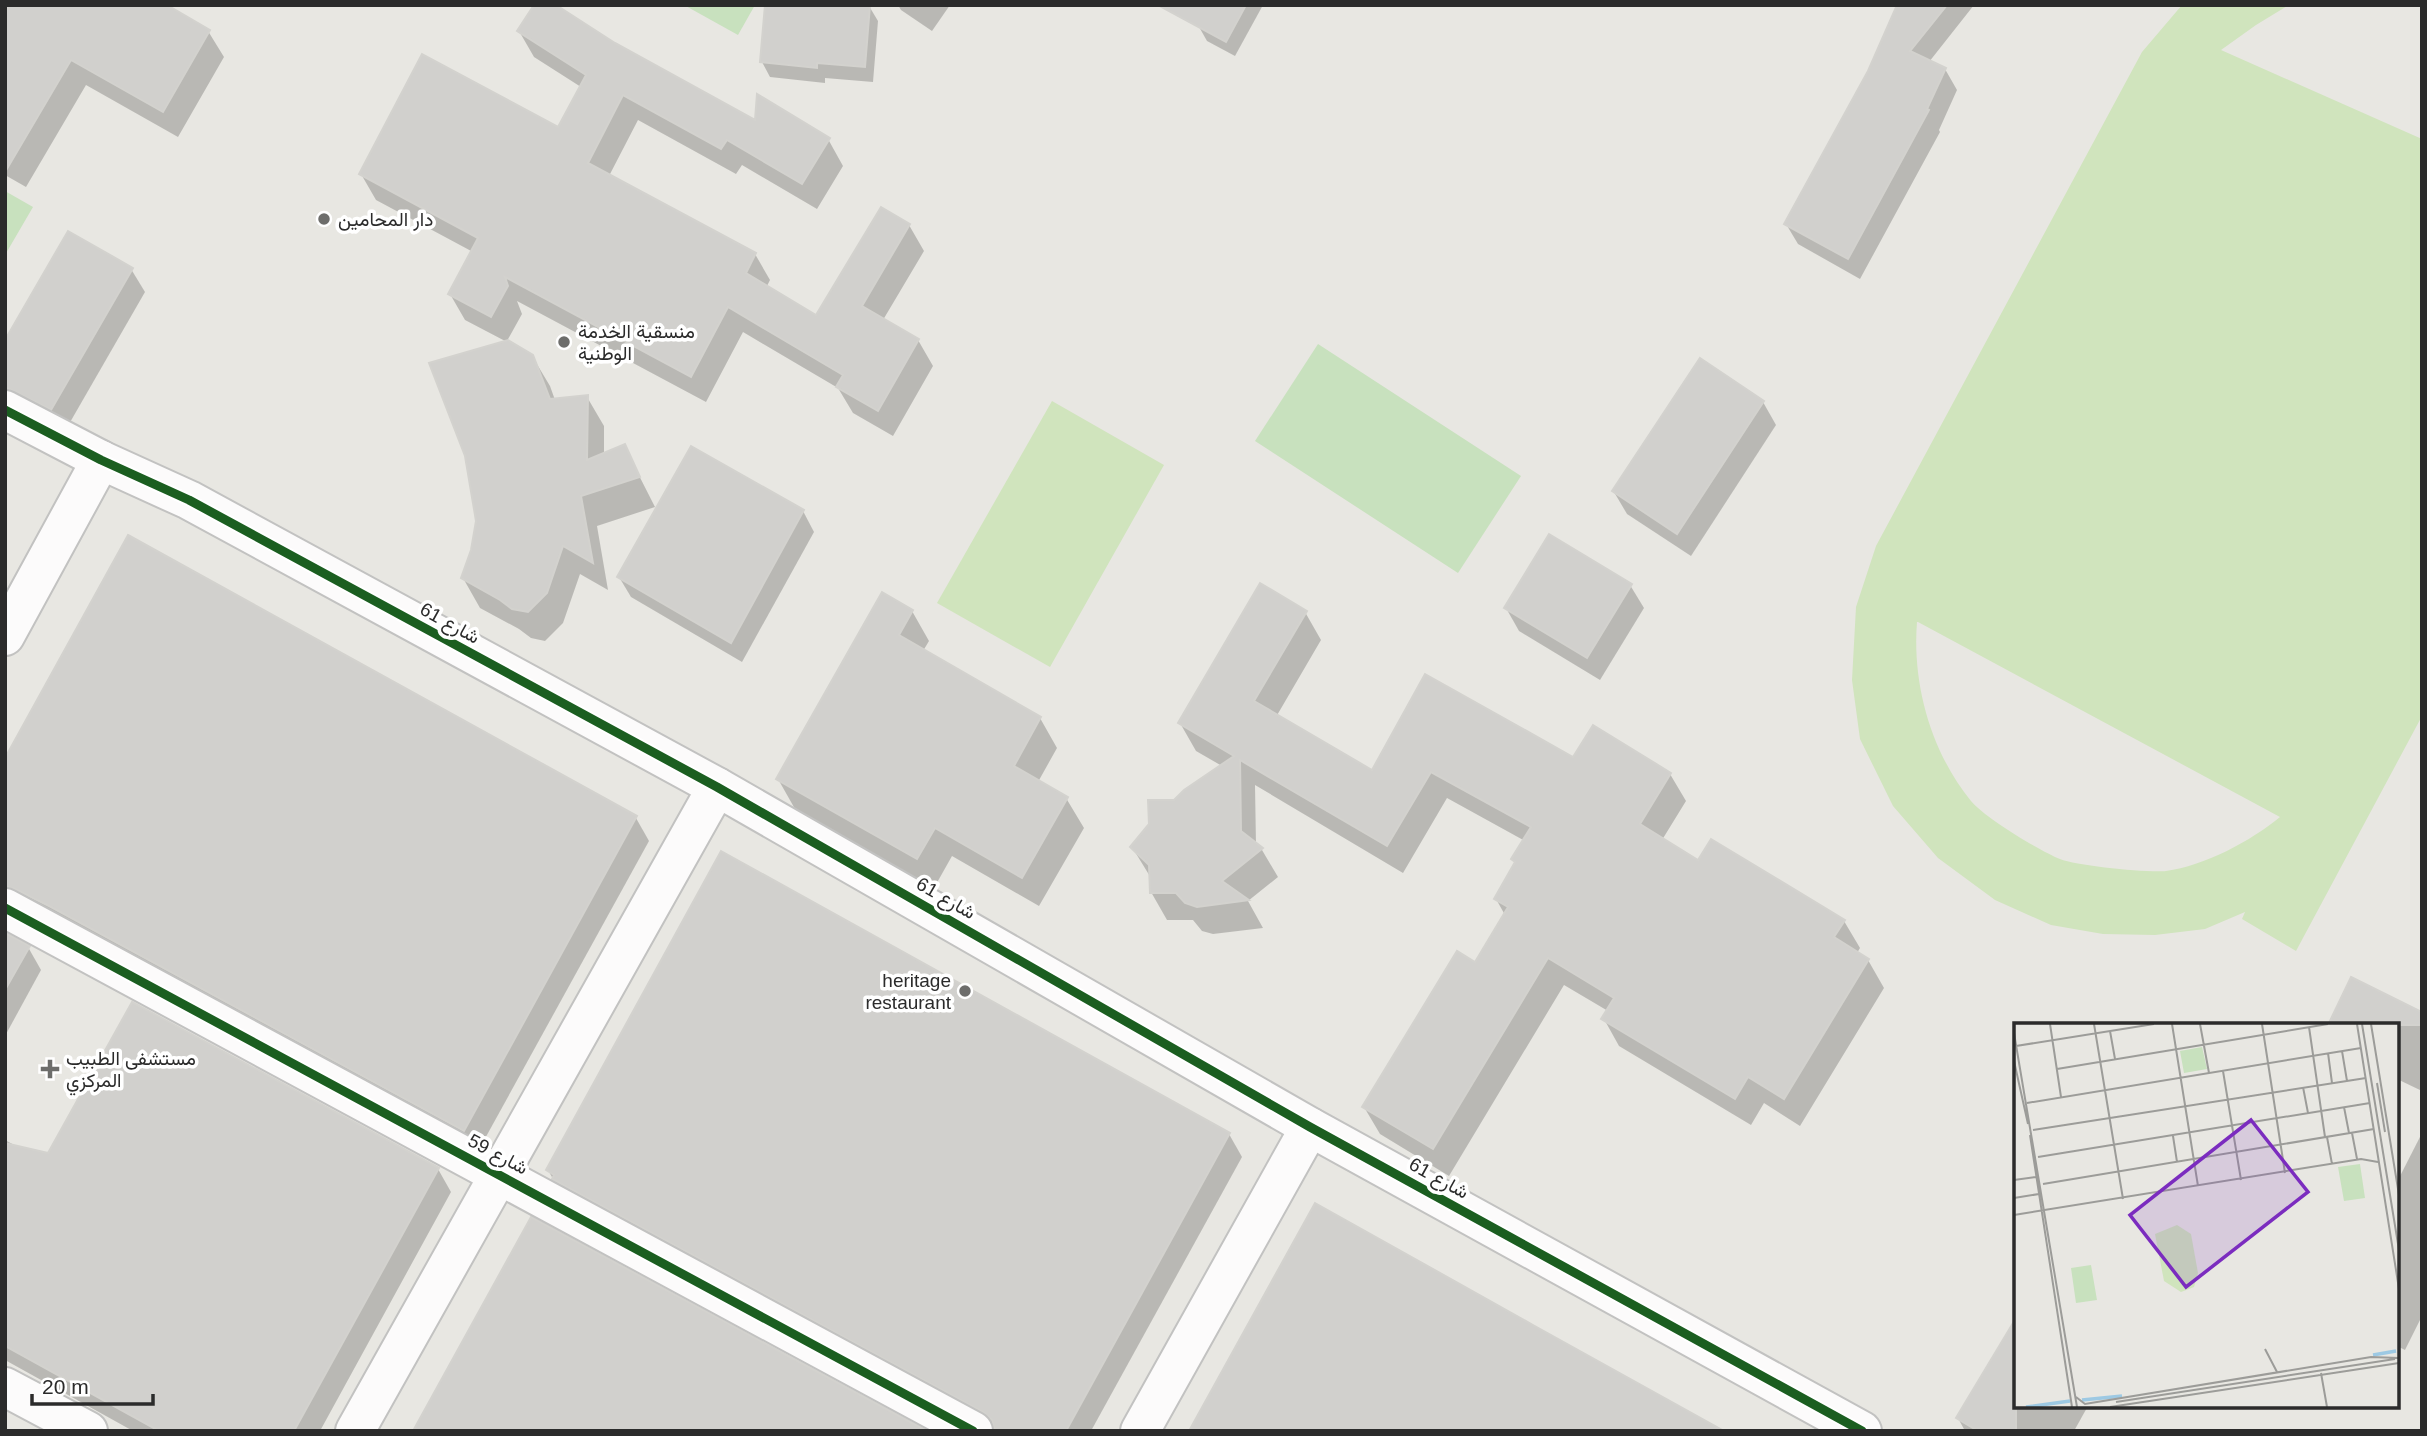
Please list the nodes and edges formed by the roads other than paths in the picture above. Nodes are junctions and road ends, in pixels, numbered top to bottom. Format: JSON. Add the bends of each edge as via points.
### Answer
{"nodes":[{"id":1,"x":5,"y":410,"type":"edge"},
{"id":2,"x":101,"y":460,"type":"junction"},
{"id":3,"x":5,"y":636,"type":"edge"},
{"id":4,"x":717,"y":788,"type":"junction"},
{"id":5,"x":5,"y":908,"type":"edge"},
{"id":6,"x":1310,"y":1127,"type":"junction"},
{"id":7,"x":498,"y":1174,"type":"junction"},
{"id":8,"x":5,"y":1387,"type":"edge"},
{"id":9,"x":88,"y":1431,"type":"edge"},
{"id":10,"x":355,"y":1431,"type":"edge"},
{"id":11,"x":973,"y":1431,"type":"edge"},
{"id":12,"x":1140,"y":1431,"type":"edge"},
{"id":13,"x":1862,"y":1431,"type":"edge"}],
"edges":[{"from":1,"to":2,"type":"street","name":"شارع 61"},
{"from":2,"to":3,"type":"street"},
{"from":2,"to":4,"type":"street","name":"شارع 61","via":[[189,500]]},
{"from":4,"to":6,"type":"street","name":"شارع 61"},
{"from":4,"to":7,"type":"street"},
{"from":5,"to":7,"type":"street","name":"شارع 59"},
{"from":6,"to":12,"type":"street"},
{"from":6,"to":13,"type":"street","name":"شارع 61"},
{"from":7,"to":10,"type":"street"},
{"from":7,"to":11,"type":"street","name":"شارع 59"},
{"from":8,"to":9,"type":"street"}]}
